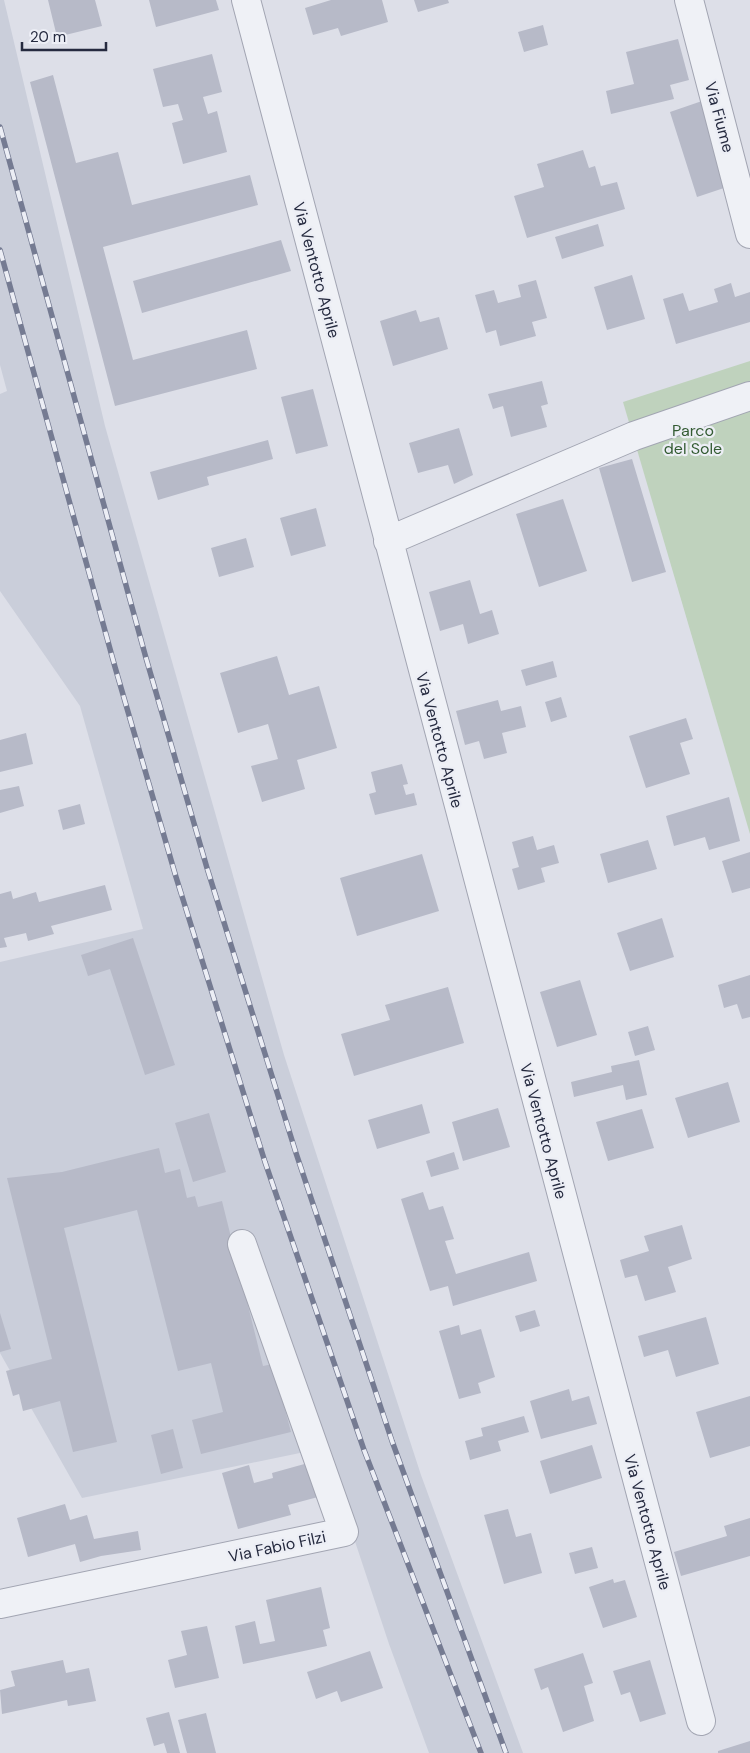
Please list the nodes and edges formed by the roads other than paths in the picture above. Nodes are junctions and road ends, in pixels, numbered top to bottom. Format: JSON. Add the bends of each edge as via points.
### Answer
{"nodes":[{"id":1,"x":246,"y":0,"type":"edge"},
{"id":2,"x":689,"y":0,"type":"edge"},
{"id":3,"x":750,"y":234,"type":"edge"},
{"id":4,"x":750,"y":396,"type":"edge"},
{"id":5,"x":388,"y":541,"type":"junction"},
{"id":6,"x":242,"y":1244,"type":"dead end"},
{"id":7,"x":0,"y":1604,"type":"edge"},
{"id":8,"x":701,"y":1721,"type":"dead end"}],
"edges":[{"from":1,"to":5,"type":"street","name":"Via Ventotto Aprile"},
{"from":2,"to":3,"type":"street","name":"Via Fiume"},
{"from":4,"to":5,"type":"street","via":[[634,436]]},
{"from":5,"to":8,"type":"street","name":"Via Ventotto Aprile"},
{"from":6,"to":7,"type":"street","name":"Via Fabio Filzi","via":[[344,1532]]}]}
